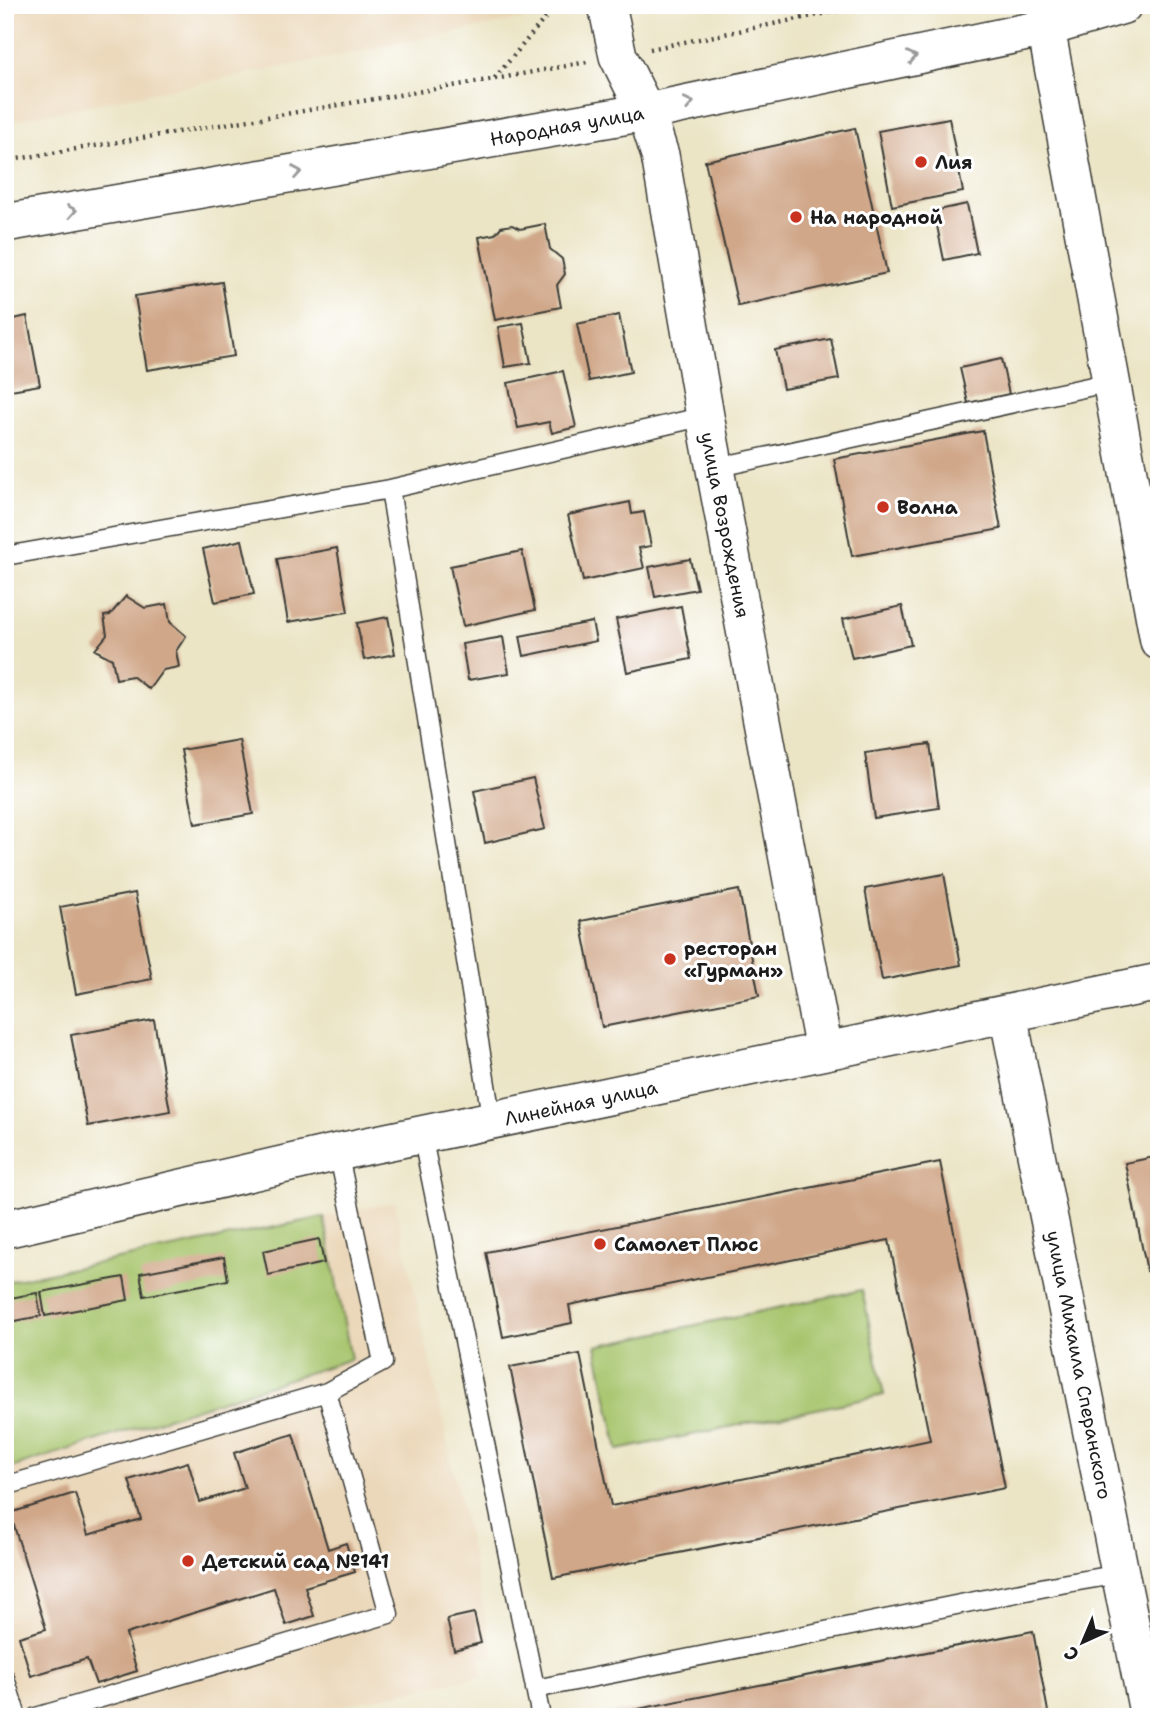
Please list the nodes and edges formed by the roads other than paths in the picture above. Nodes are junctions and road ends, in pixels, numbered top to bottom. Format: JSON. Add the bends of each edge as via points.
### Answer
{"nodes":[{"id":1,"x":607,"y":5,"type":"edge"},
{"id":2,"x":1124,"y":5,"type":"edge"},
{"id":3,"x":1044,"y":17,"type":"edge"},
{"id":4,"x":646,"y":112,"type":"junction"},
{"id":5,"x":5,"y":223,"type":"edge"},
{"id":6,"x":1111,"y":382,"type":"junction"},
{"id":7,"x":705,"y":416,"type":"junction"},
{"id":8,"x":714,"y":468,"type":"junction"},
{"id":9,"x":390,"y":489,"type":"junction"},
{"id":10,"x":5,"y":556,"type":"edge"},
{"id":11,"x":1159,"y":640,"type":"edge"},
{"id":12,"x":1159,"y":982,"type":"edge"},
{"id":13,"x":1008,"y":1014,"type":"junction"},
{"id":14,"x":824,"y":1051,"type":"junction"},
{"id":15,"x":492,"y":1122,"type":"junction"},
{"id":16,"x":422,"y":1135,"type":"junction"},
{"id":17,"x":338,"y":1153,"type":"junction"},
{"id":18,"x":5,"y":1229,"type":"edge"},
{"id":19,"x":327,"y":1392,"type":"junction"},
{"id":20,"x":5,"y":1486,"type":"edge"},
{"id":21,"x":1120,"y":1574,"type":"junction"},
{"id":22,"x":5,"y":1678,"type":"edge"},
{"id":23,"x":535,"y":1689,"type":"junction"},
{"id":24,"x":16,"y":1717,"type":"edge"},
{"id":25,"x":36,"y":1717,"type":"edge"},
{"id":26,"x":541,"y":1717,"type":"edge"},
{"id":27,"x":1149,"y":1717,"type":"edge"}],
"edges":[{"from":1,"to":4,"type":"street","name":"улица Возрождения","via":[[618,56]]},
{"from":2,"to":3,"type":"street","name":"Народная улица"},
{"from":4,"to":3,"type":"street","name":"Народная улица","one_way":true},
{"from":3,"to":6,"type":"street"},
{"from":5,"to":4,"type":"street","name":"Народная улица","one_way":true},
{"from":4,"to":7,"type":"street","name":"улица Возрождения","via":[[660,155]]},
{"from":6,"to":8,"type":"lane"},
{"from":6,"to":11,"type":"street"},
{"from":7,"to":8,"type":"street","name":"улица Возрождения"},
{"from":7,"to":9,"type":"lane"},
{"from":8,"to":14,"type":"street","name":"улица Возрождения"},
{"from":9,"to":10,"type":"lane"},
{"from":9,"to":15,"type":"lane"},
{"from":12,"to":13,"type":"street","name":"Линейная улица"},
{"from":13,"to":14,"type":"street","name":"Линейная улица"},
{"from":13,"to":21,"type":"street","name":"улица Михаила Сперанского"},
{"from":14,"to":15,"type":"street","name":"Линейная улица"},
{"from":15,"to":16,"type":"street","name":"Линейная улица"},
{"from":16,"to":17,"type":"street","name":"Линейная улица"},
{"from":16,"to":23,"type":"lane"},
{"from":17,"to":18,"type":"street","name":"Линейная улица"},
{"from":17,"to":19,"type":"lane","via":[[383,1362]]},
{"from":19,"to":20,"type":"lane"},
{"from":19,"to":25,"type":"lane","via":[[389,1614]]},
{"from":21,"to":23,"type":"lane"},
{"from":21,"to":27,"type":"street","name":"улица Михаила Сперанского"},
{"from":22,"to":24,"type":"lane"},
{"from":23,"to":26,"type":"lane"}]}
